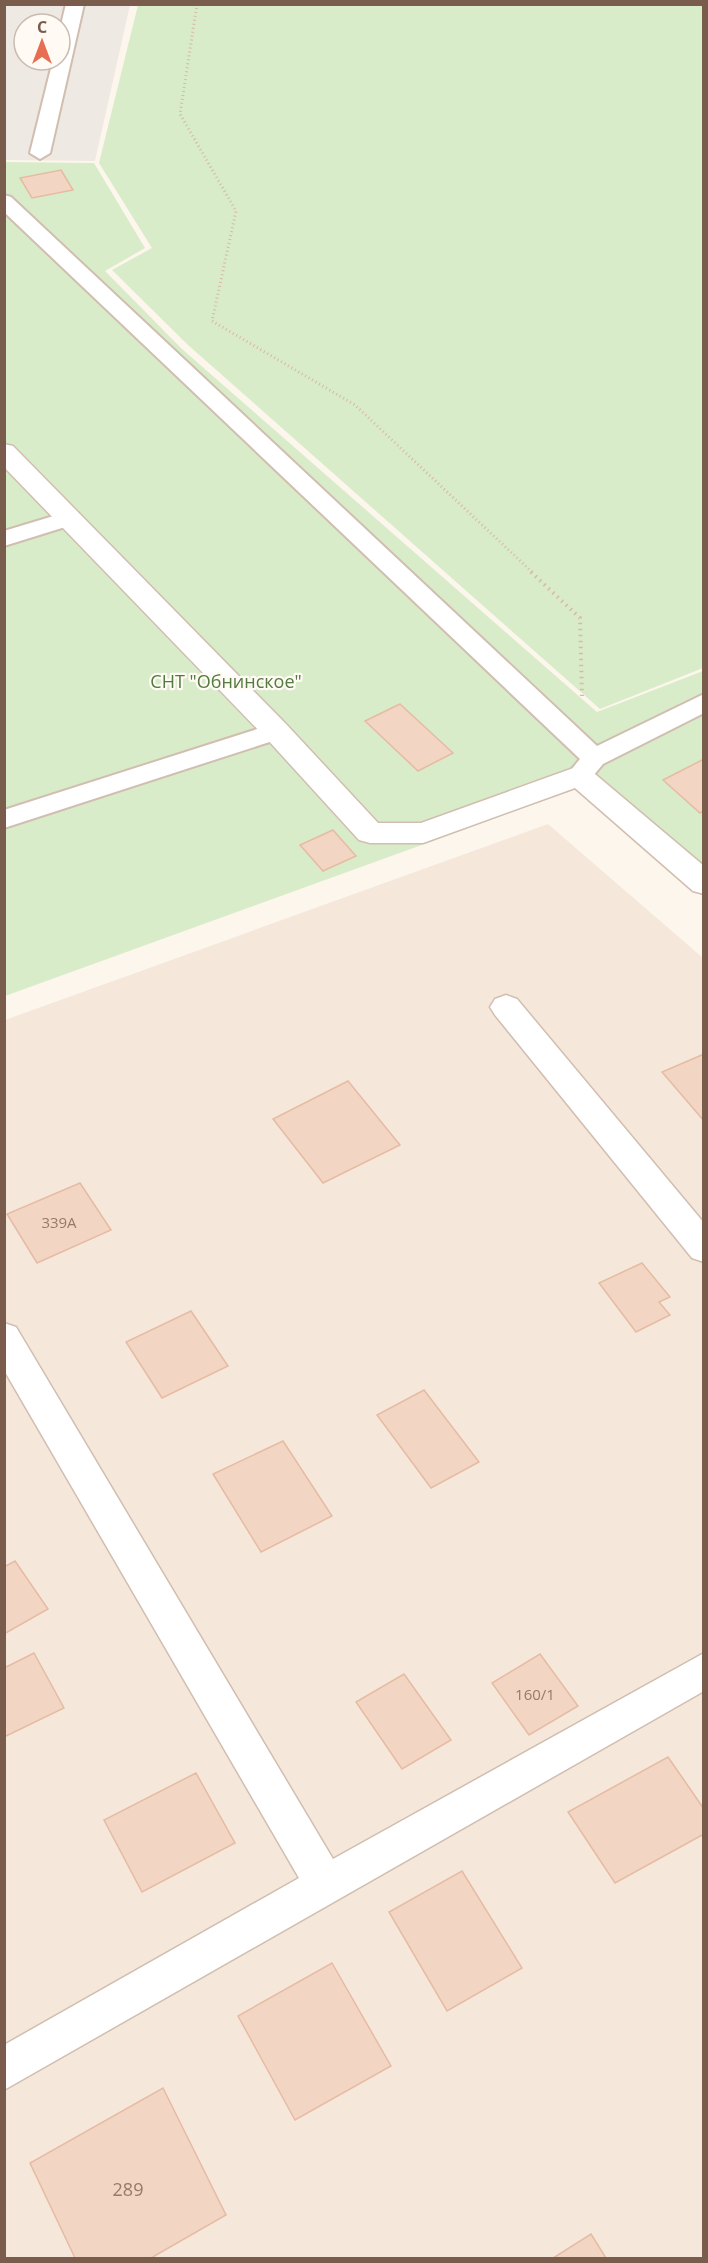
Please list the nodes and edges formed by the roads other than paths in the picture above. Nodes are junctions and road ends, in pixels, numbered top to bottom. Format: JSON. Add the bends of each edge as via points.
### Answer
{"nodes":[{"id":1,"x":75,"y":4,"type":"edge"},
{"id":2,"x":40,"y":153,"type":"dead end"},
{"id":3,"x":4,"y":201,"type":"edge"},
{"id":4,"x":4,"y":452,"type":"edge"},
{"id":5,"x":70,"y":518,"type":"junction"},
{"id":6,"x":4,"y":538,"type":"edge"},
{"id":7,"x":704,"y":702,"type":"edge"},
{"id":8,"x":276,"y":731,"type":"junction"},
{"id":9,"x":587,"y":767,"type":"junction"},
{"id":10,"x":4,"y":819,"type":"edge"},
{"id":11,"x":704,"y":883,"type":"edge"},
{"id":12,"x":506,"y":1007,"type":"dead end"},
{"id":13,"x":704,"y":1248,"type":"edge"},
{"id":14,"x":4,"y":1337,"type":"edge"},
{"id":15,"x":704,"y":1670,"type":"edge"},
{"id":16,"x":325,"y":1884,"type":"junction"},
{"id":17,"x":4,"y":2069,"type":"edge"}],
"edges":[{"from":1,"to":2,"type":"lane"},
{"from":3,"to":9,"type":"lane","via":[[575,739]]},
{"from":4,"to":5,"type":"street"},
{"from":5,"to":6,"type":"lane"},
{"from":5,"to":8,"type":"street"},
{"from":7,"to":9,"type":"lane"},
{"from":8,"to":9,"type":"street","via":[[370,833],[423,833]]},
{"from":8,"to":10,"type":"lane"},
{"from":9,"to":11,"type":"street"},
{"from":12,"to":13,"type":"street"},
{"from":14,"to":16,"type":"street"},
{"from":15,"to":16,"type":"street"},
{"from":16,"to":17,"type":"street"}]}
